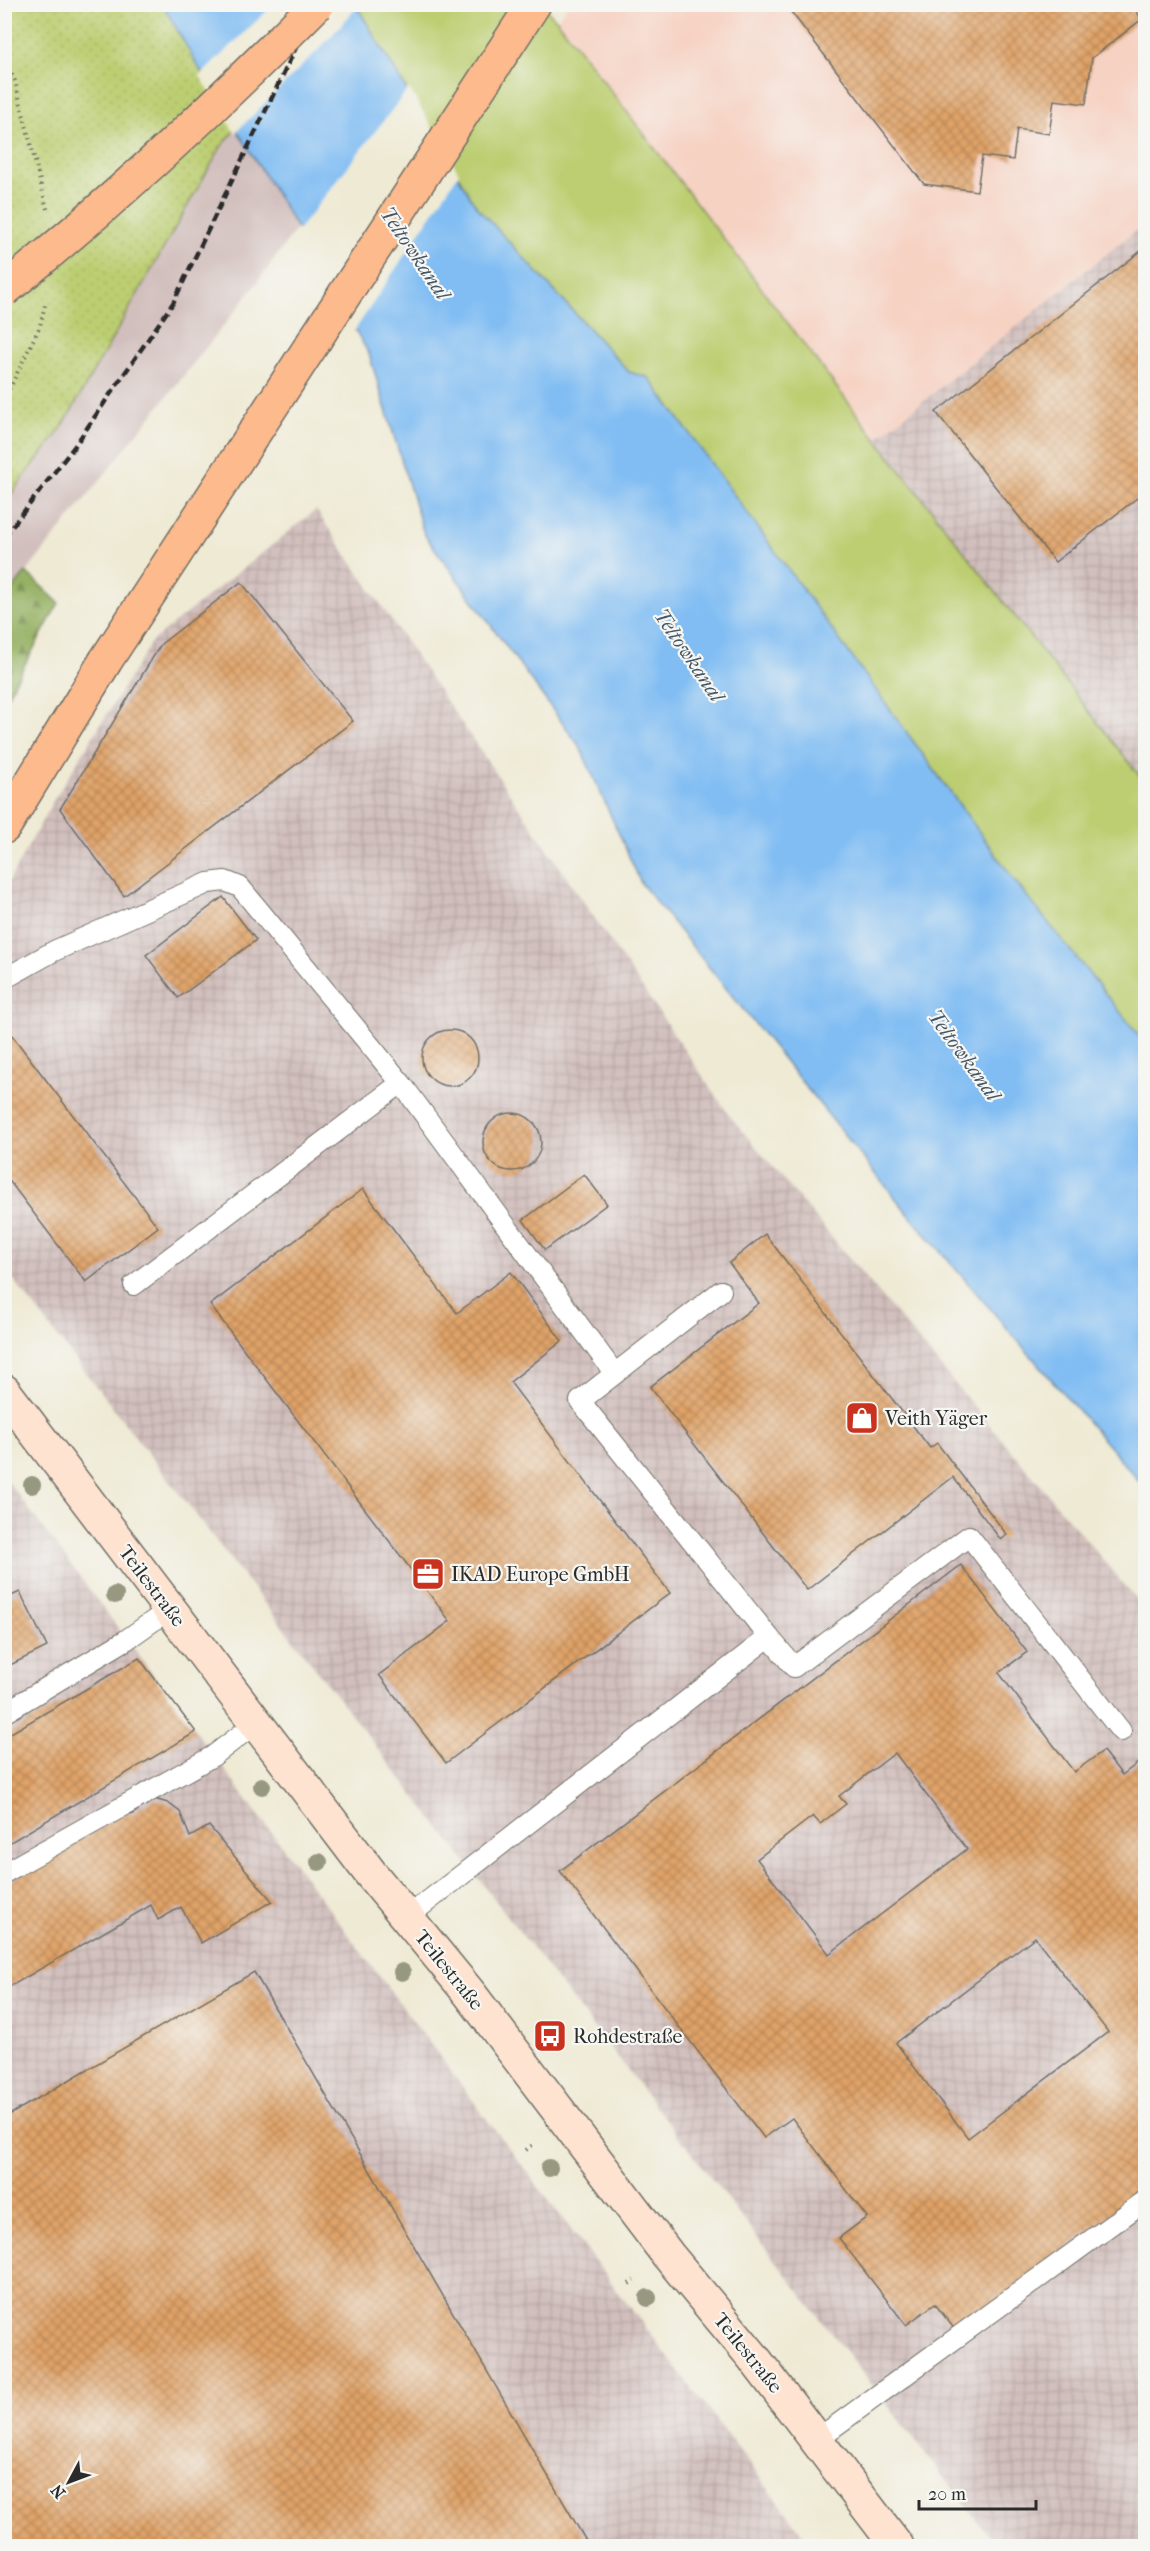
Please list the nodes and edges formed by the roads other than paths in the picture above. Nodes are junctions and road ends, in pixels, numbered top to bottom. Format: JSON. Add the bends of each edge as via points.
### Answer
{"nodes":[{"id":1,"x":317,"y":4,"type":"edge"},
{"id":2,"x":534,"y":4,"type":"edge"},
{"id":3,"x":4,"y":290,"type":"edge"},
{"id":4,"x":4,"y":827,"type":"edge"},
{"id":5,"x":4,"y":979,"type":"edge"},
{"id":6,"x":401,"y":1083,"type":"junction"},
{"id":7,"x":134,"y":1285,"type":"dead end"},
{"id":8,"x":721,"y":1291,"type":"dead end"},
{"id":9,"x":615,"y":1374,"type":"junction"},
{"id":10,"x":4,"y":1391,"type":"edge"},
{"id":11,"x":170,"y":1609,"type":"junction"},
{"id":12,"x":769,"y":1637,"type":"junction"},
{"id":13,"x":4,"y":1713,"type":"edge"},
{"id":14,"x":256,"y":1722,"type":"junction"},
{"id":15,"x":1121,"y":1731,"type":"dead end"},
{"id":16,"x":4,"y":1873,"type":"edge"},
{"id":17,"x":406,"y":1918,"type":"junction"},
{"id":18,"x":1146,"y":2200,"type":"edge"},
{"id":19,"x":816,"y":2440,"type":"junction"},
{"id":20,"x":897,"y":2547,"type":"edge"}],
"edges":[{"from":1,"to":3,"type":"highway","bridge":true,"via":[[194,126]]},
{"from":2,"to":4,"type":"highway","via":[[106,660]]},
{"from":5,"to":6,"type":"lane","via":[[54,951],[208,883],[225,881],[240,887]]},
{"from":6,"to":7,"type":"lane"},
{"from":6,"to":9,"type":"lane"},
{"from":8,"to":9,"type":"lane"},
{"from":9,"to":12,"type":"lane","via":[[580,1401]]},
{"from":10,"to":11,"type":"street","name":"Teilestraße"},
{"from":11,"to":13,"type":"lane"},
{"from":11,"to":14,"type":"street","name":"Teilestraße"},
{"from":12,"to":15,"type":"lane","via":[[794,1667],[969,1536]]},
{"from":12,"to":17,"type":"lane"},
{"from":14,"to":16,"type":"lane","via":[[213,1756]]},
{"from":14,"to":17,"type":"street","name":"Teilestraße"},
{"from":17,"to":19,"type":"street","name":"Teilestraße","via":[[470,1994],[668,2255]]},
{"from":18,"to":19,"type":"lane"},
{"from":19,"to":20,"type":"street","name":"Teilestraße"}]}
